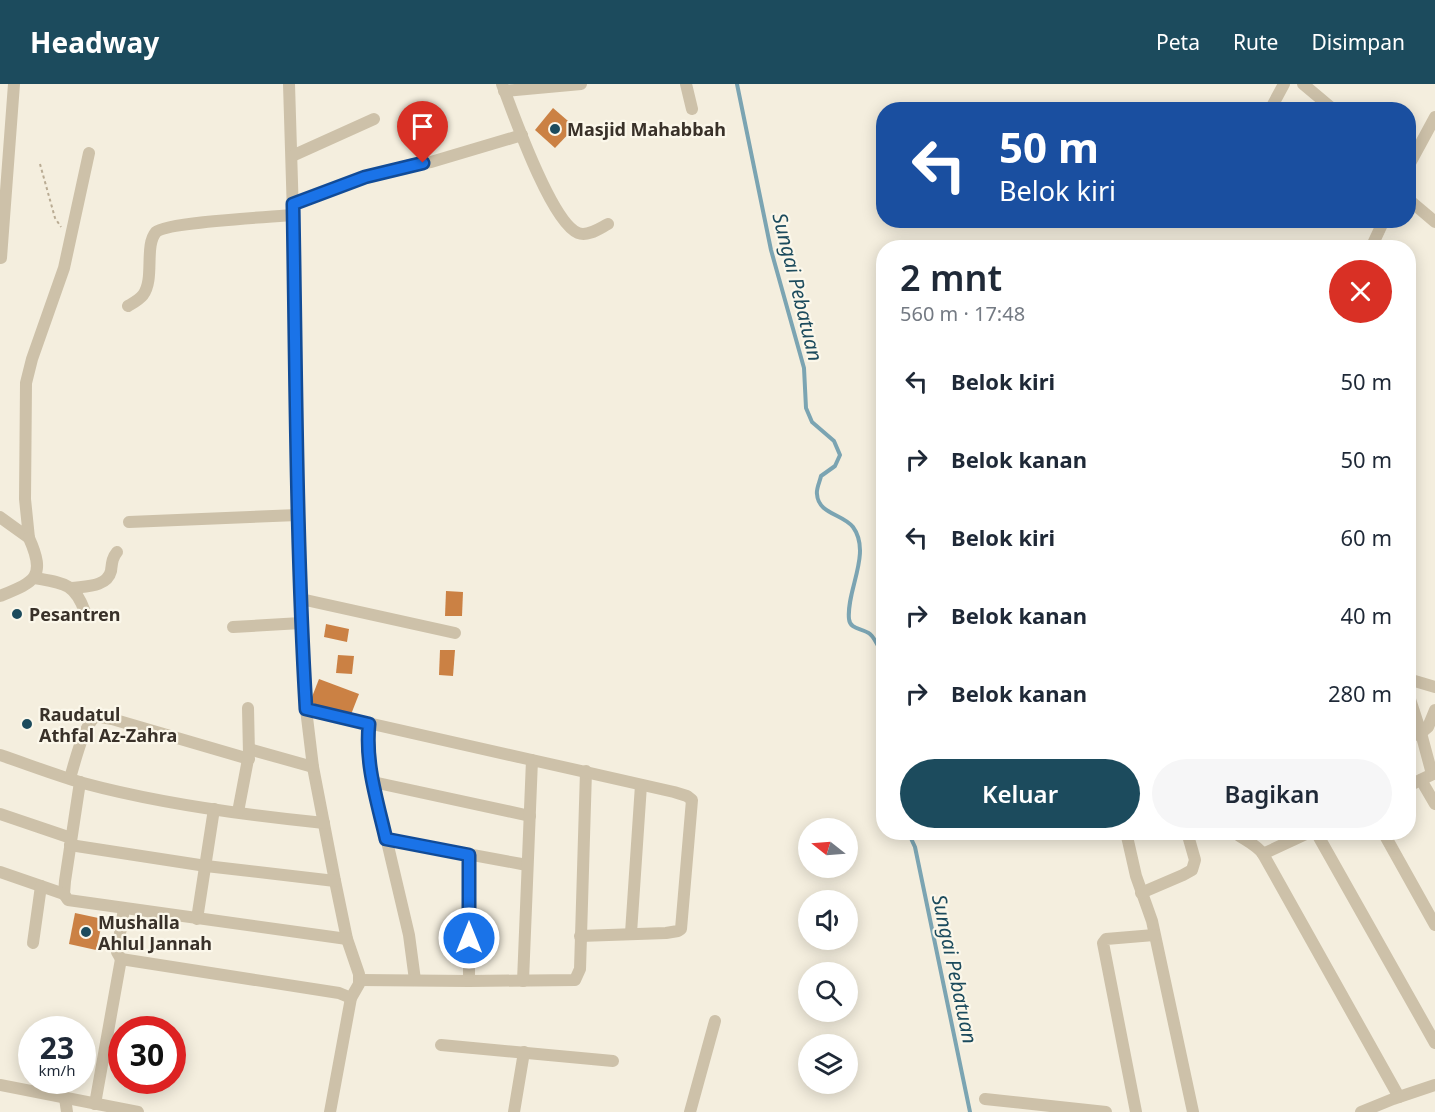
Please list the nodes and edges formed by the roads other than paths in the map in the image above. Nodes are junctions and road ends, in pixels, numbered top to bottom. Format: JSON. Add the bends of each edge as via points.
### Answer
{"nodes":[{"id":1,"x":14,"y":84,"type":"edge"},
{"id":2,"x":289,"y":84,"type":"edge"},
{"id":3,"x":581,"y":84,"type":"edge"},
{"id":4,"x":686,"y":84,"type":"edge"},
{"id":5,"x":1284,"y":84,"type":"edge"},
{"id":6,"x":1303,"y":84,"type":"edge"},
{"id":7,"x":503,"y":87,"type":"edge"},
{"id":8,"x":1274,"y":102,"type":"edge"},
{"id":9,"x":1324,"y":102,"type":"edge"},
{"id":10,"x":692,"y":109,"type":"dead end"},
{"id":11,"x":1435,"y":117,"type":"edge"},
{"id":12,"x":375,"y":119,"type":"dead end"},
{"id":13,"x":522,"y":135,"type":"junction"},
{"id":14,"x":89,"y":153,"type":"dead end"},
{"id":15,"x":1416,"y":153,"type":"edge"},
{"id":16,"x":292,"y":156,"type":"junction"},
{"id":17,"x":1416,"y":206,"type":"edge"},
{"id":18,"x":293,"y":210,"type":"junction"},
{"id":19,"x":1435,"y":222,"type":"edge"},
{"id":20,"x":608,"y":224,"type":"dead end"},
{"id":21,"x":0,"y":258,"type":"edge"},
{"id":22,"x":128,"y":306,"type":"dead end"},
{"id":23,"x":298,"y":514,"type":"junction"},
{"id":24,"x":0,"y":517,"type":"edge"},
{"id":25,"x":129,"y":522,"type":"dead end"},
{"id":26,"x":29,"y":538,"type":"junction"},
{"id":27,"x":117,"y":552,"type":"dead end"},
{"id":28,"x":34,"y":578,"type":"junction"},
{"id":29,"x":72,"y":588,"type":"junction"},
{"id":30,"x":0,"y":596,"type":"edge"},
{"id":31,"x":301,"y":599,"type":"junction"},
{"id":32,"x":85,"y":612,"type":"dead end"},
{"id":33,"x":301,"y":623,"type":"junction"},
{"id":34,"x":233,"y":627,"type":"dead end"},
{"id":35,"x":455,"y":633,"type":"dead end"},
{"id":36,"x":1416,"y":681,"type":"edge"},
{"id":37,"x":1435,"y":687,"type":"edge"},
{"id":38,"x":248,"y":708,"type":"dead end"},
{"id":39,"x":306,"y":709,"type":"junction"},
{"id":40,"x":1435,"y":710,"type":"edge"},
{"id":41,"x":1416,"y":718,"type":"edge"},
{"id":42,"x":369,"y":724,"type":"junction"},
{"id":43,"x":1421,"y":733,"type":"junction"},
{"id":44,"x":1416,"y":734,"type":"edge"},
{"id":45,"x":0,"y":754,"type":"edge"},
{"id":46,"x":249,"y":754,"type":"junction"},
{"id":47,"x":532,"y":760,"type":"junction"},
{"id":48,"x":313,"y":767,"type":"junction"},
{"id":49,"x":586,"y":771,"type":"junction"},
{"id":50,"x":1430,"y":775,"type":"edge"},
{"id":51,"x":75,"y":780,"type":"junction"},
{"id":52,"x":373,"y":782,"type":"junction"},
{"id":53,"x":1416,"y":782,"type":"edge"},
{"id":54,"x":641,"y":785,"type":"junction"},
{"id":55,"x":1435,"y":804,"type":"edge"},
{"id":56,"x":214,"y":809,"type":"junction"},
{"id":57,"x":238,"y":812,"type":"junction"},
{"id":58,"x":0,"y":814,"type":"edge"},
{"id":59,"x":530,"y":816,"type":"junction"},
{"id":60,"x":324,"y":823,"type":"junction"},
{"id":61,"x":386,"y":839,"type":"junction"},
{"id":62,"x":1128,"y":840,"type":"edge"},
{"id":63,"x":1190,"y":840,"type":"edge"},
{"id":64,"x":1245,"y":840,"type":"edge"},
{"id":65,"x":1286,"y":840,"type":"edge"},
{"id":66,"x":1321,"y":840,"type":"edge"},
{"id":67,"x":1387,"y":840,"type":"edge"},
{"id":68,"x":71,"y":841,"type":"junction"},
{"id":69,"x":1263,"y":854,"type":"junction"},
{"id":70,"x":469,"y":855,"type":"junction"},
{"id":71,"x":527,"y":865,"type":"junction"},
{"id":72,"x":206,"y":866,"type":"junction"},
{"id":73,"x":0,"y":872,"type":"edge"},
{"id":74,"x":335,"y":881,"type":"junction"},
{"id":75,"x":41,"y":886,"type":"junction"},
{"id":76,"x":1142,"y":893,"type":"junction"},
{"id":77,"x":64,"y":894,"type":"junction"},
{"id":78,"x":124,"y":909,"type":"junction"},
{"id":79,"x":197,"y":919,"type":"junction"},
{"id":80,"x":1435,"y":925,"type":"edge"},
{"id":81,"x":631,"y":933,"type":"junction"},
{"id":82,"x":1154,"y":935,"type":"junction"},
{"id":83,"x":580,"y":936,"type":"junction"},
{"id":84,"x":347,"y":939,"type":"junction"},
{"id":85,"x":33,"y":943,"type":"dead end"},
{"id":86,"x":121,"y":959,"type":"junction"},
{"id":87,"x":360,"y":980,"type":"junction"},
{"id":88,"x":415,"y":980,"type":"junction"},
{"id":89,"x":469,"y":981,"type":"junction"},
{"id":90,"x":523,"y":981,"type":"junction"},
{"id":91,"x":351,"y":998,"type":"junction"},
{"id":92,"x":714,"y":1021,"type":"dead end"},
{"id":93,"x":1435,"y":1043,"type":"edge"},
{"id":94,"x":441,"y":1045,"type":"dead end"},
{"id":95,"x":524,"y":1052,"type":"junction"},
{"id":96,"x":613,"y":1061,"type":"dead end"},
{"id":97,"x":0,"y":1085,"type":"edge"},
{"id":98,"x":1435,"y":1085,"type":"edge"},
{"id":99,"x":1400,"y":1097,"type":"junction"},
{"id":100,"x":65,"y":1098,"type":"junction"},
{"id":101,"x":985,"y":1099,"type":"dead end"},
{"id":102,"x":95,"y":1104,"type":"junction"},
{"id":103,"x":67,"y":1112,"type":"edge"},
{"id":104,"x":138,"y":1112,"type":"edge"},
{"id":105,"x":330,"y":1112,"type":"edge"},
{"id":106,"x":514,"y":1112,"type":"edge"},
{"id":107,"x":690,"y":1112,"type":"edge"},
{"id":108,"x":1106,"y":1112,"type":"edge"},
{"id":109,"x":1136,"y":1112,"type":"edge"},
{"id":110,"x":1193,"y":1112,"type":"edge"},
{"id":111,"x":1361,"y":1112,"type":"edge"}],
"edges":[{"from":1,"to":21,"type":"street"},
{"from":2,"to":16,"type":"street"},
{"from":3,"to":7,"type":"street"},
{"from":4,"to":10,"type":"street"},
{"from":5,"to":8,"type":"street"},
{"from":6,"to":9,"type":"street"},
{"from":7,"to":13,"type":"street"},
{"from":11,"to":15,"type":"street"},
{"from":12,"to":16,"type":"street"},
{"from":13,"to":18,"type":"street","via":[[365,177]]},
{"from":13,"to":20,"type":"street","via":[[567,226],[584,234]]},
{"from":14,"to":26,"type":"street","via":[[64,268],[26,383],[25,499]]},
{"from":16,"to":18,"type":"street"},
{"from":17,"to":19,"type":"street"},
{"from":18,"to":22,"type":"street","via":[[157,231],[152,240],[145,290]]},
{"from":18,"to":23,"type":"street"},
{"from":23,"to":25,"type":"street"},
{"from":23,"to":31,"type":"street"},
{"from":24,"to":26,"type":"street"},
{"from":26,"to":28,"type":"street","via":[[36,554]]},
{"from":27,"to":29,"type":"street","via":[[109,577],[102,583]]},
{"from":28,"to":29,"type":"street"},
{"from":28,"to":30,"type":"street"},
{"from":29,"to":32,"type":"street"},
{"from":31,"to":33,"type":"street"},
{"from":31,"to":35,"type":"street"},
{"from":33,"to":34,"type":"street"},
{"from":33,"to":39,"type":"street"},
{"from":36,"to":37,"type":"street"},
{"from":38,"to":46,"type":"street"},
{"from":39,"to":42,"type":"street"},
{"from":39,"to":48,"type":"street"},
{"from":40,"to":43,"type":"street"},
{"from":41,"to":43,"type":"street"},
{"from":42,"to":47,"type":"street"},
{"from":42,"to":52,"type":"street","via":[[367,754]]},
{"from":43,"to":44,"type":"street"},
{"from":43,"to":50,"type":"street"},
{"from":45,"to":51,"type":"street"},
{"from":46,"to":48,"type":"street"},
{"from":46,"to":51,"type":"street","via":[[96,716],[86,729]]},
{"from":46,"to":57,"type":"street"},
{"from":47,"to":49,"type":"street"},
{"from":47,"to":59,"type":"street"},
{"from":48,"to":60,"type":"street"},
{"from":49,"to":54,"type":"street"},
{"from":49,"to":83,"type":"street"},
{"from":50,"to":53,"type":"street"},
{"from":50,"to":55,"type":"street"},
{"from":51,"to":56,"type":"street"},
{"from":51,"to":68,"type":"street"},
{"from":52,"to":59,"type":"street"},
{"from":52,"to":61,"type":"street"},
{"from":54,"to":81,"type":"street"},
{"from":54,"to":81,"type":"street","via":[[690,797],[693,812],[681,929]]},
{"from":56,"to":57,"type":"street"},
{"from":56,"to":72,"type":"street"},
{"from":57,"to":60,"type":"street"},
{"from":58,"to":68,"type":"street"},
{"from":59,"to":71,"type":"street"},
{"from":60,"to":74,"type":"street"},
{"from":61,"to":70,"type":"street"},
{"from":61,"to":88,"type":"street","via":[[409,935]]},
{"from":62,"to":76,"type":"street"},
{"from":63,"to":76,"type":"street","via":[[1195,860],[1192,870]]},
{"from":64,"to":69,"type":"street"},
{"from":65,"to":69,"type":"street"},
{"from":66,"to":93,"type":"street"},
{"from":67,"to":80,"type":"street"},
{"from":68,"to":72,"type":"street"},
{"from":68,"to":77,"type":"street"},
{"from":69,"to":99,"type":"street"},
{"from":70,"to":71,"type":"street"},
{"from":70,"to":89,"type":"street"},
{"from":71,"to":90,"type":"street"},
{"from":72,"to":74,"type":"street"},
{"from":72,"to":79,"type":"street"},
{"from":73,"to":75,"type":"street"},
{"from":74,"to":84,"type":"street"},
{"from":75,"to":77,"type":"street"},
{"from":75,"to":85,"type":"street"},
{"from":76,"to":82,"type":"street"},
{"from":77,"to":78,"type":"street","via":[[72,902]]},
{"from":78,"to":79,"type":"street"},
{"from":78,"to":86,"type":"street","via":[[117,952]]},
{"from":79,"to":84,"type":"street"},
{"from":81,"to":83,"type":"street"},
{"from":82,"to":109,"type":"street","via":[[1106,939],[1102,943]]},
{"from":82,"to":110,"type":"street"},
{"from":83,"to":90,"type":"street","via":[[580,969],[575,981]]},
{"from":84,"to":87,"type":"street"},
{"from":86,"to":91,"type":"street"},
{"from":86,"to":102,"type":"street"},
{"from":87,"to":88,"type":"street"},
{"from":87,"to":91,"type":"street"},
{"from":88,"to":89,"type":"street"},
{"from":89,"to":90,"type":"street"},
{"from":91,"to":105,"type":"street"},
{"from":92,"to":107,"type":"street"},
{"from":94,"to":95,"type":"street"},
{"from":95,"to":96,"type":"street"},
{"from":95,"to":106,"type":"street"},
{"from":97,"to":100,"type":"street"},
{"from":98,"to":99,"type":"street"},
{"from":99,"to":111,"type":"street"},
{"from":100,"to":102,"type":"street"},
{"from":100,"to":103,"type":"street"},
{"from":101,"to":108,"type":"street"},
{"from":102,"to":104,"type":"street"}]}
